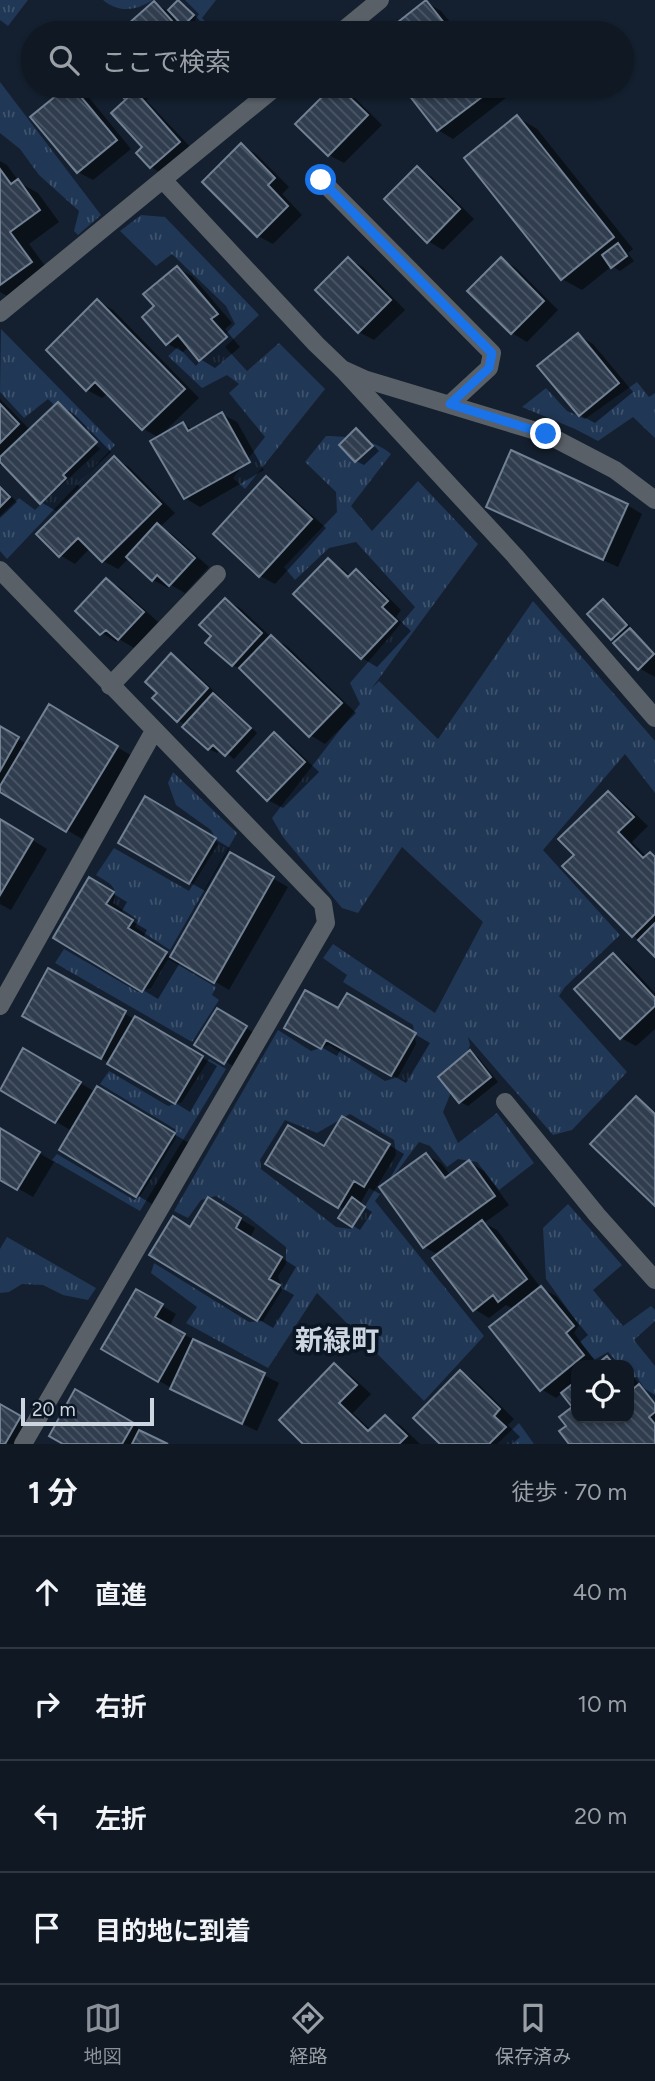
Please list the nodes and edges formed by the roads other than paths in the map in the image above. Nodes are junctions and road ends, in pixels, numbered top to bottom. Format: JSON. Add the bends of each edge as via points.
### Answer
{"nodes":[{"id":1,"x":380,"y":0,"type":"edge"},
{"id":2,"x":355,"y":21,"type":"edge"},
{"id":3,"x":262,"y":98,"type":"edge"},
{"id":4,"x":163,"y":180,"type":"junction"},
{"id":5,"x":321,"y":180,"type":"dead end"},
{"id":6,"x":0,"y":313,"type":"edge"},
{"id":7,"x":342,"y":369,"type":"junction"},
{"id":8,"x":450,"y":404,"type":"junction"},
{"id":9,"x":655,"y":500,"type":"edge"},
{"id":10,"x":0,"y":570,"type":"edge"},
{"id":11,"x":217,"y":575,"type":"dead end"},
{"id":12,"x":110,"y":686,"type":"junction"},
{"id":13,"x":655,"y":718,"type":"edge"},
{"id":14,"x":154,"y":731,"type":"junction"},
{"id":15,"x":0,"y":1006,"type":"edge"},
{"id":16,"x":505,"y":1102,"type":"dead end"},
{"id":17,"x":655,"y":1280,"type":"edge"},
{"id":18,"x":23,"y":1444,"type":"edge"}],
"edges":[{"from":1,"to":2,"type":"street"},
{"from":3,"to":4,"type":"street"},
{"from":4,"to":6,"type":"street"},
{"from":4,"to":7,"type":"street"},
{"from":5,"to":8,"type":"street","via":[[492,353],[489,368]]},
{"from":7,"to":8,"type":"street"},
{"from":7,"to":13,"type":"street","via":[[515,556]]},
{"from":8,"to":9,"type":"street","via":[[546,434],[615,470]]},
{"from":10,"to":12,"type":"street"},
{"from":11,"to":12,"type":"street"},
{"from":12,"to":14,"type":"street"},
{"from":14,"to":15,"type":"street"},
{"from":14,"to":18,"type":"street","via":[[323,904],[326,923]]},
{"from":16,"to":17,"type":"street"}]}
